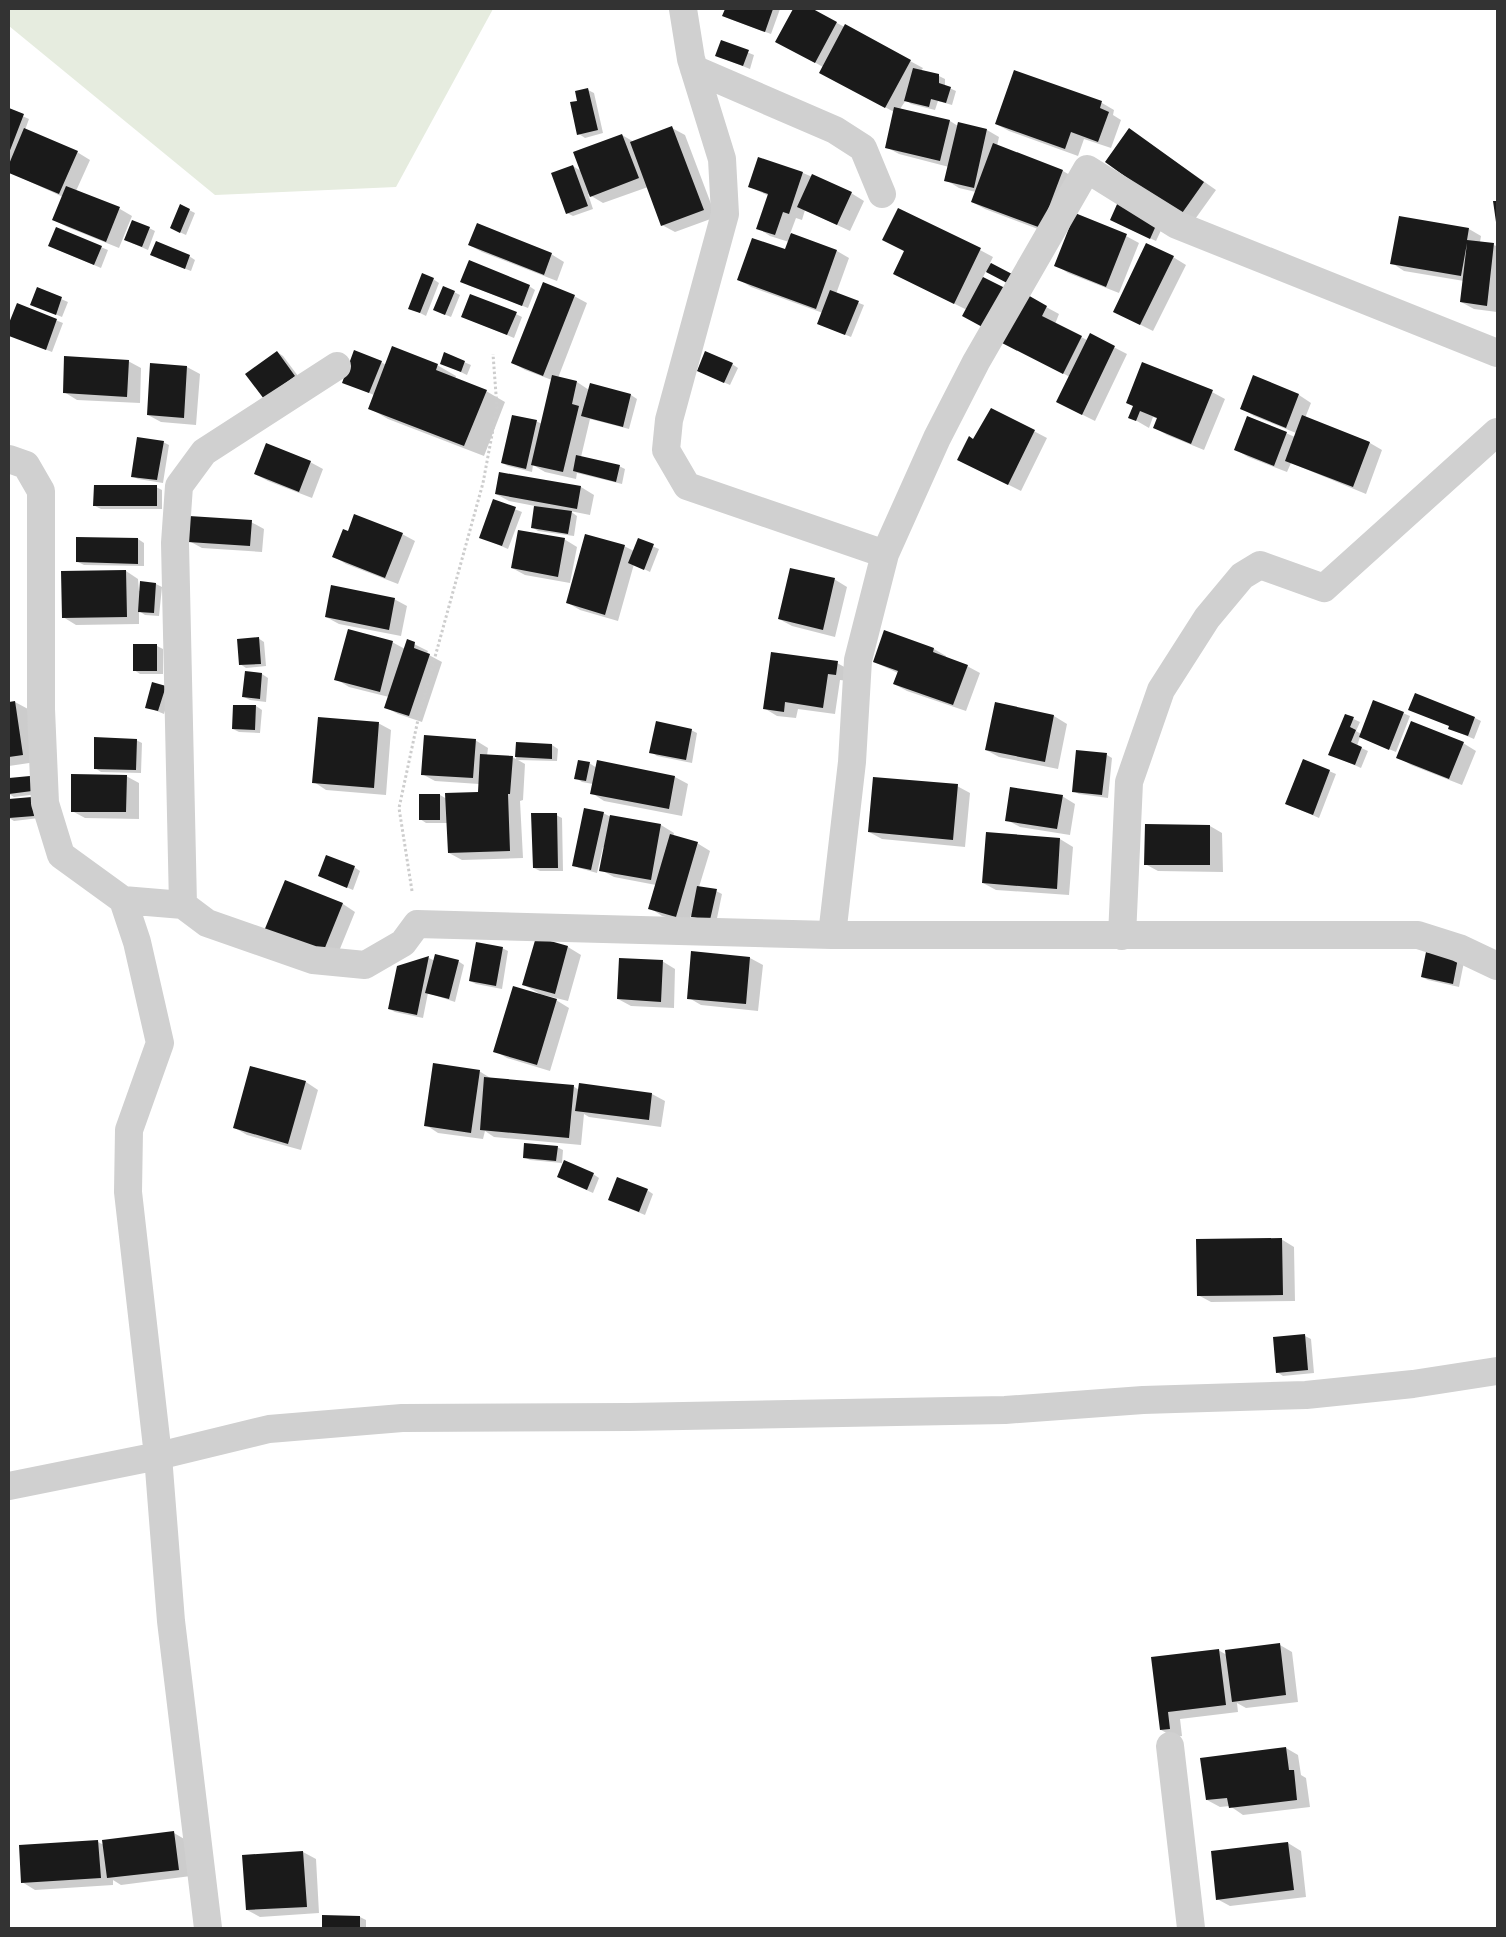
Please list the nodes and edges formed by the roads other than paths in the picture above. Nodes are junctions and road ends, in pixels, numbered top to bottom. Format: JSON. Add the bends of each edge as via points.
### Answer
{"nodes":[{"id":1,"x":683,"y":9,"type":"edge"},
{"id":2,"x":694,"y":68,"type":"junction"},
{"id":3,"x":882,"y":194,"type":"dead end"},
{"id":4,"x":1497,"y":353,"type":"edge"},
{"id":5,"x":338,"y":366,"type":"dead end"},
{"id":6,"x":1497,"y":432,"type":"edge"},
{"id":7,"x":9,"y":459,"type":"edge"},
{"id":8,"x":885,"y":554,"type":"junction"},
{"id":9,"x":123,"y":900,"type":"junction"},
{"id":10,"x":183,"y":905,"type":"junction"},
{"id":11,"x":832,"y":935,"type":"junction"},
{"id":12,"x":1122,"y":936,"type":"junction"},
{"id":13,"x":1497,"y":966,"type":"edge"},
{"id":14,"x":1497,"y":1371,"type":"edge"},
{"id":15,"x":158,"y":1456,"type":"junction"},
{"id":16,"x":9,"y":1486,"type":"edge"},
{"id":17,"x":1170,"y":1746,"type":"dead end"},
{"id":18,"x":208,"y":1928,"type":"edge"},
{"id":19,"x":1191,"y":1928,"type":"edge"}],
"edges":[{"from":1,"to":2,"type":"street"},
{"from":2,"to":3,"type":"street","via":[[835,130],[863,148]]},
{"from":2,"to":8,"type":"street","via":[[722,159],[725,214],[669,420],[666,450],[687,486]]},
{"from":4,"to":8,"type":"street","via":[[1177,225],[1086,169],[936,438]]},
{"from":5,"to":10,"type":"street","via":[[204,452],[179,486],[175,543]]},
{"from":6,"to":12,"type":"street","via":[[1324,588],[1260,566],[1242,576],[1207,618],[1161,690],[1129,782]]},
{"from":7,"to":9,"type":"street","via":[[26,465],[40,491],[40,709],[45,804],[61,854]]},
{"from":8,"to":11,"type":"street","via":[[858,660],[852,762]]},
{"from":9,"to":10,"type":"street"},
{"from":9,"to":15,"type":"street","via":[[138,942],[160,1043],[129,1130],[128,1192]]},
{"from":10,"to":11,"type":"street","via":[[207,923],[313,960],[365,965],[403,944],[417,924]]},
{"from":11,"to":12,"type":"street"},
{"from":12,"to":13,"type":"street","via":[[1418,935],[1458,948]]},
{"from":14,"to":15,"type":"street","via":[[1306,1395],[1143,1400],[1005,1410],[402,1418],[269,1429]]},
{"from":15,"to":16,"type":"street"},
{"from":15,"to":18,"type":"street","via":[[171,1621]]},
{"from":17,"to":19,"type":"street"}]}
